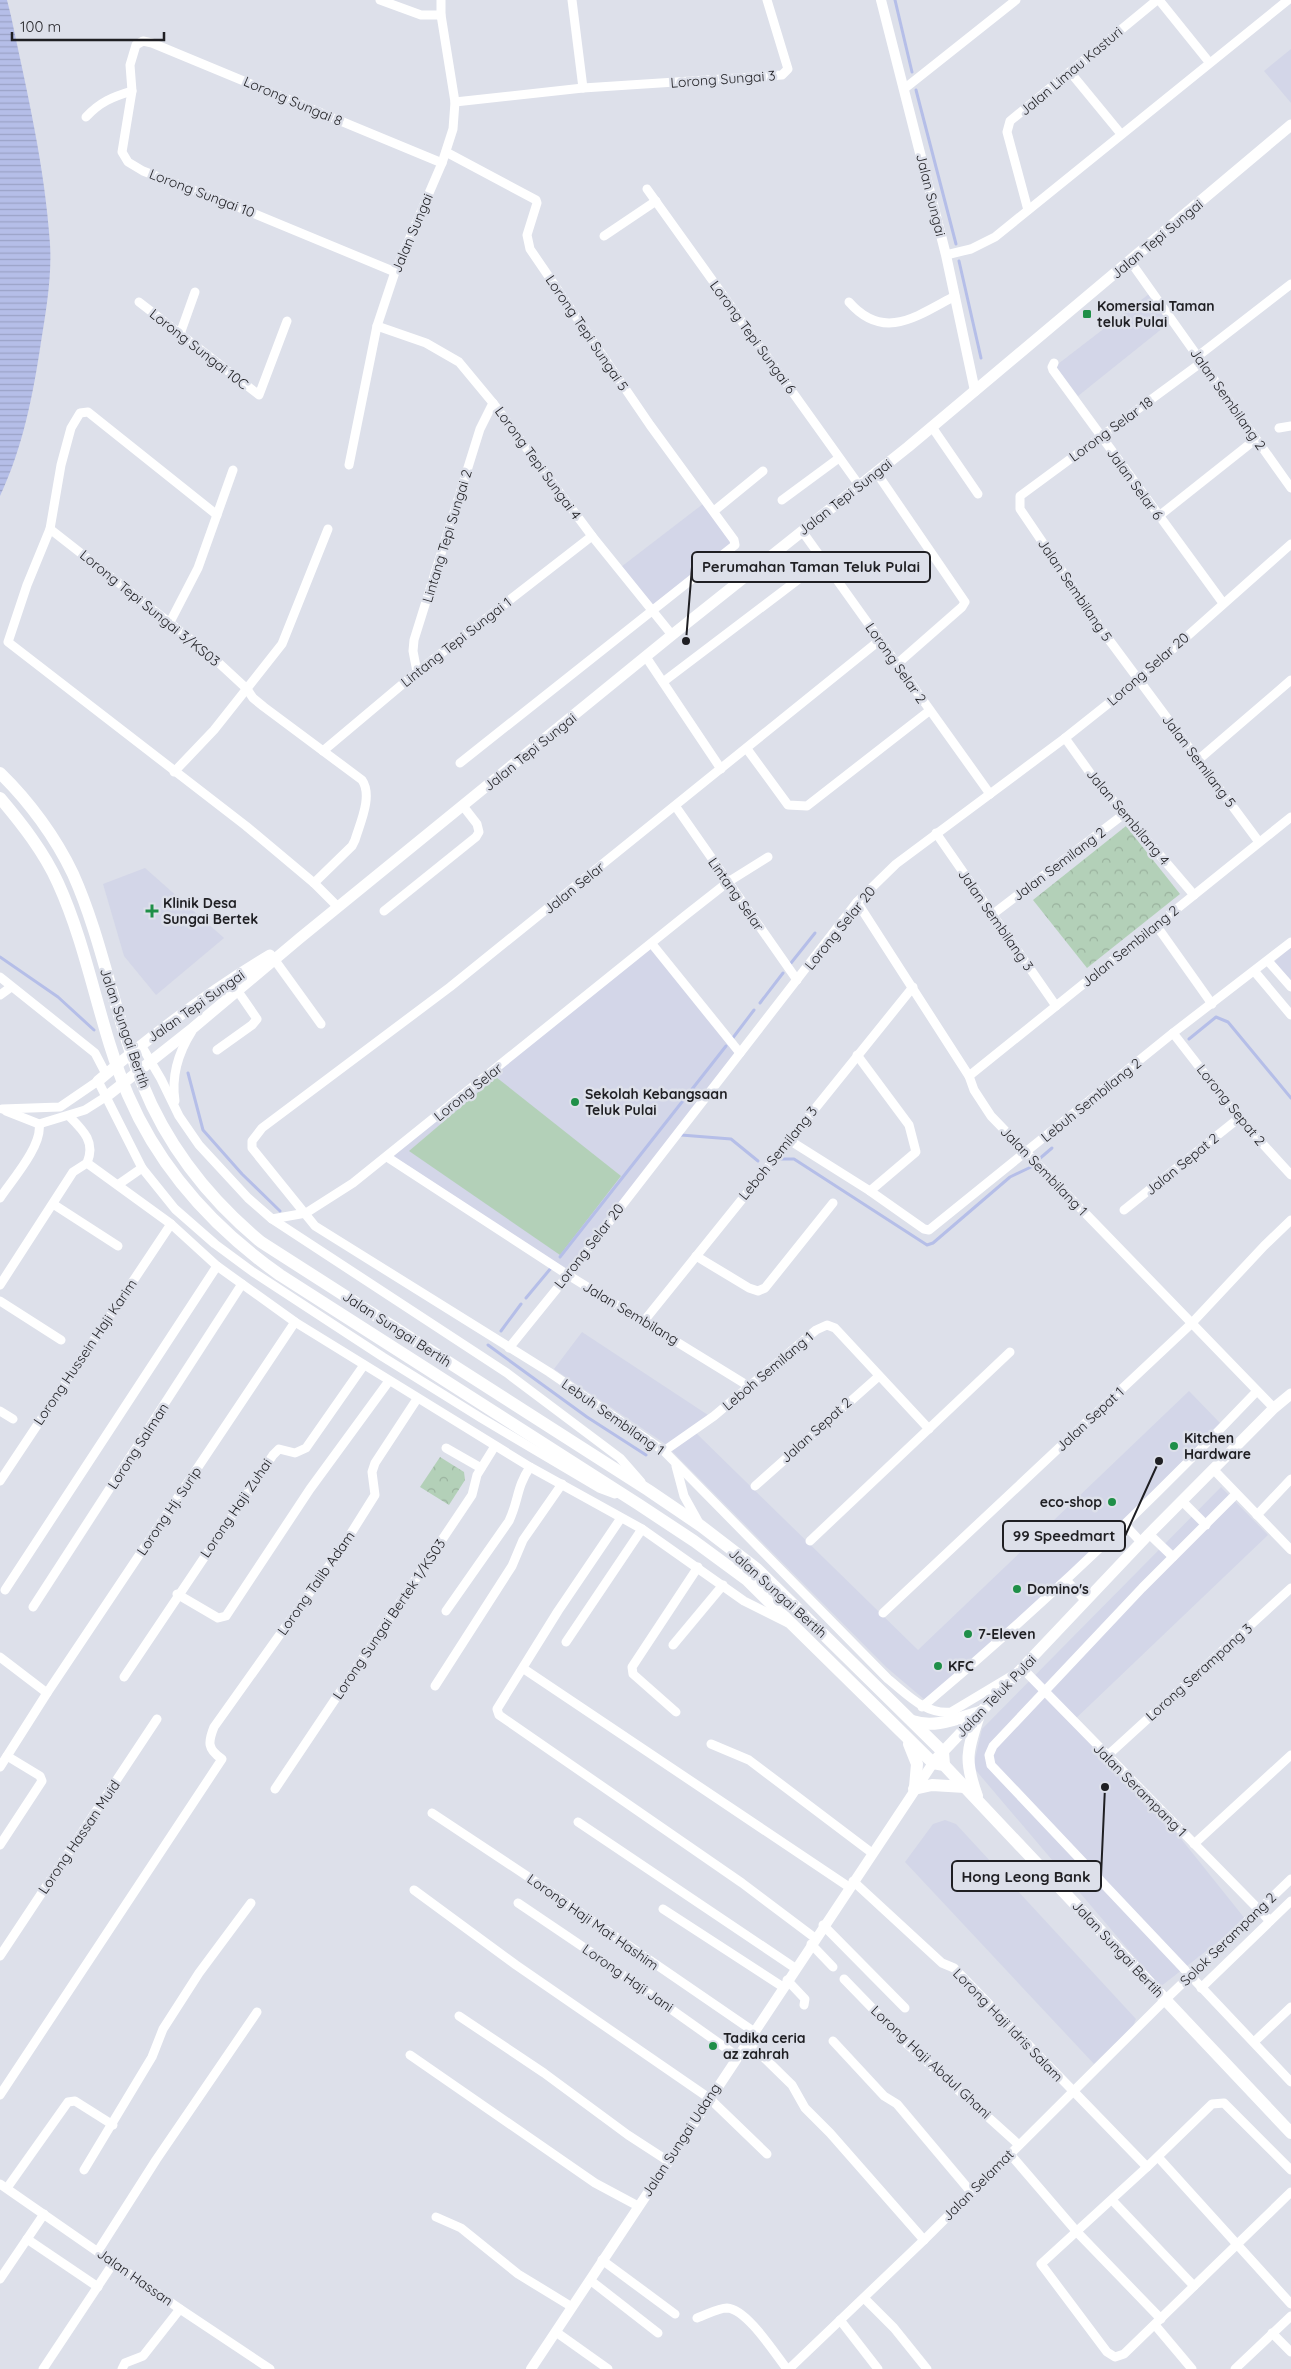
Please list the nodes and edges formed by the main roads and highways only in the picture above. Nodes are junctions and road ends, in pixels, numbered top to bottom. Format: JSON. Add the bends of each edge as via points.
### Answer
{"nodes":[{"id":1,"x":1291,"y":125,"type":"edge"},
{"id":2,"x":0,"y":773,"type":"edge"},
{"id":3,"x":0,"y":798,"type":"edge"},
{"id":4,"x":300,"y":938,"type":"junction"},
{"id":5,"x":102,"y":1077,"type":"road end"},
{"id":6,"x":107,"y":1096,"type":"road end"},
{"id":7,"x":1291,"y":1394,"type":"edge"},
{"id":8,"x":980,"y":1712,"type":"junction"},
{"id":9,"x":911,"y":1721,"type":"junction"},
{"id":10,"x":902,"y":1732,"type":"junction"},
{"id":11,"x":943,"y":1752,"type":"junction"},
{"id":12,"x":938,"y":1764,"type":"junction"},
{"id":13,"x":965,"y":1787,"type":"junction"},
{"id":14,"x":980,"y":1803,"type":"junction"},
{"id":15,"x":1291,"y":2133,"type":"edge"}],
"edges":[{"from":1,"to":4,"type":"main road","name":"Jalan Tepi Sungai","via":[[976,391]]},
{"from":2,"to":9,"type":"main road","name":"Jalan Sungai Bertih","via":[[47,830],[72,874],[91,922],[142,1084],[185,1162],[215,1200],[261,1242],[701,1526],[757,1569]]},
{"from":3,"to":10,"type":"main road","name":"Jalan Sungai Bertih","via":[[36,844],[58,882],[128,1094],[149,1137],[172,1172],[204,1210],[251,1255],[638,1504],[747,1580]]},
{"from":4,"to":5,"type":"main road","name":"Jalan Tepi Sungai","via":[[220,987]]},
{"from":4,"to":6,"type":"main road","name":"Jalan Tepi Sungai"},
{"from":7,"to":8,"type":"main road","name":"Jalan Teluk Pulai","via":[[1182,1500]]},
{"from":8,"to":9,"type":"main road","via":[[936,1724]]},
{"from":8,"to":11,"type":"main road","name":"Jalan Teluk Pulai"},
{"from":8,"to":14,"type":"main road","via":[[968,1758],[968,1772]]},
{"from":9,"to":11,"type":"main road","name":"Jalan Sungai Bertih"},
{"from":10,"to":12,"type":"main road","name":"Jalan Sungai Bertih"},
{"from":10,"to":13,"type":"main road","via":[[915,1754],[915,1788],[932,1785]]},
{"from":11,"to":12,"type":"main road"},
{"from":12,"to":13,"type":"main road","name":"Jalan Sungai Bertih"},
{"from":13,"to":14,"type":"main road","name":"Jalan Sungai Bertih"},
{"from":14,"to":15,"type":"main road","name":"Jalan Sungai Bertih"}]}
